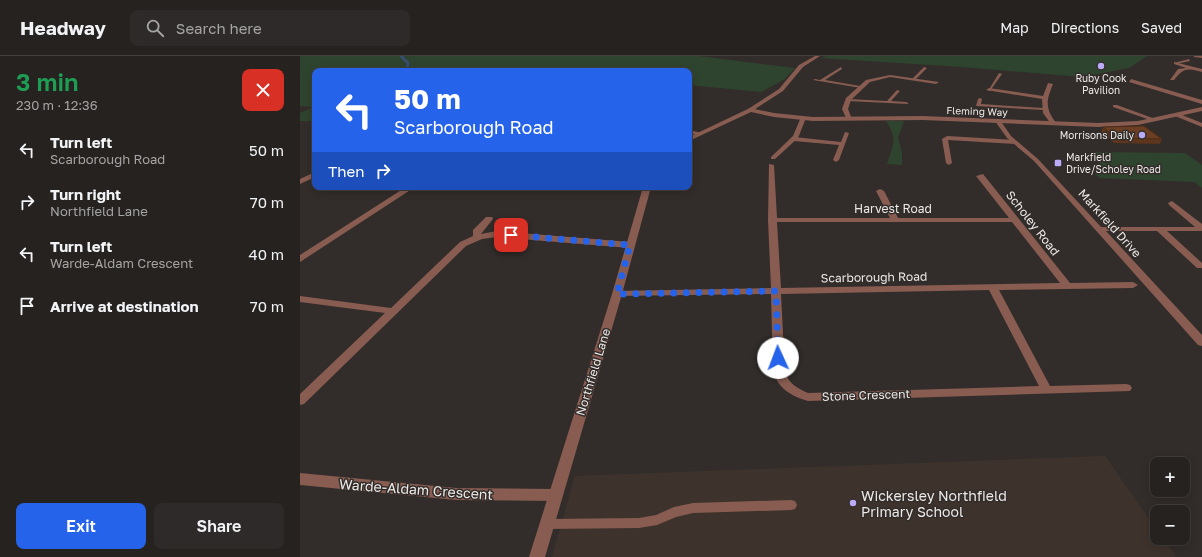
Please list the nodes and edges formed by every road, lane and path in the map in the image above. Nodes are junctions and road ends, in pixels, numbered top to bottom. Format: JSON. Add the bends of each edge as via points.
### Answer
{"nodes":[{"id":1,"x":818,"y":56,"type":"edge"},
{"id":2,"x":1196,"y":56,"type":"edge"},
{"id":3,"x":1202,"y":59,"type":"edge"},
{"id":4,"x":1189,"y":60,"type":"dead end"},
{"id":5,"x":1176,"y":63,"type":"joint"},
{"id":6,"x":841,"y":68,"type":"dead end"},
{"id":7,"x":925,"y":68,"type":"dead end"},
{"id":8,"x":1191,"y":68,"type":"junction"},
{"id":9,"x":1202,"y":71,"type":"edge"},
{"id":10,"x":1000,"y":74,"type":"dead end"},
{"id":11,"x":914,"y":79,"type":"junction"},
{"id":12,"x":1172,"y":79,"type":"dead end"},
{"id":13,"x":815,"y":80,"type":"dead end"},
{"id":14,"x":821,"y":81,"type":"junction"},
{"id":15,"x":936,"y":82,"type":"dead end"},
{"id":16,"x":1123,"y":83,"type":"dead end"},
{"id":17,"x":1050,"y":84,"type":"dead end"},
{"id":18,"x":860,"y":87,"type":"junction"},
{"id":19,"x":989,"y":90,"type":"joint"},
{"id":20,"x":898,"y":91,"type":"dead end"},
{"id":21,"x":1045,"y":98,"type":"junction"},
{"id":22,"x":980,"y":99,"type":"dead end"},
{"id":23,"x":848,"y":100,"type":"junction"},
{"id":24,"x":888,"y":102,"type":"junction"},
{"id":25,"x":1202,"y":102,"type":"edge"},
{"id":26,"x":906,"y":103,"type":"dead end"},
{"id":27,"x":1115,"y":106,"type":"dead end"},
{"id":28,"x":1044,"y":108,"type":"junction"},
{"id":29,"x":1202,"y":109,"type":"edge"},
{"id":30,"x":750,"y":110,"type":"junction"},
{"id":31,"x":1178,"y":115,"type":"junction"},
{"id":32,"x":803,"y":118,"type":"junction"},
{"id":33,"x":849,"y":119,"type":"junction"},
{"id":34,"x":1155,"y":120,"type":"junction"},
{"id":35,"x":998,"y":122,"type":"junction"},
{"id":36,"x":1053,"y":124,"type":"junction"},
{"id":37,"x":1202,"y":125,"type":"edge"},
{"id":38,"x":692,"y":132,"type":"edge"},
{"id":39,"x":699,"y":133,"type":"junction"},
{"id":40,"x":847,"y":133,"type":"dead end"},
{"id":41,"x":692,"y":136,"type":"edge"},
{"id":42,"x":794,"y":139,"type":"junction"},
{"id":43,"x":1015,"y":142,"type":"junction"},
{"id":44,"x":843,"y":144,"type":"junction"},
{"id":45,"x":836,"y":160,"type":"dead end"},
{"id":46,"x":949,"y":163,"type":"dead end"},
{"id":47,"x":312,"y":176,"type":"edge"},
{"id":48,"x":980,"y":176,"type":"dead end"},
{"id":49,"x":300,"y":182,"type":"edge"},
{"id":50,"x":405,"y":190,"type":"edge"},
{"id":51,"x":645,"y":190,"type":"edge"},
{"id":52,"x":880,"y":191,"type":"dead end"},
{"id":53,"x":1172,"y":203,"type":"dead end"},
{"id":54,"x":489,"y":219,"type":"dead end"},
{"id":55,"x":772,"y":220,"type":"junction"},
{"id":56,"x":895,"y":220,"type":"junction"},
{"id":57,"x":1014,"y":220,"type":"junction"},
{"id":58,"x":1202,"y":228,"type":"edge"},
{"id":59,"x":1100,"y":229,"type":"junction"},
{"id":60,"x":1159,"y":229,"type":"junction"},
{"id":61,"x":477,"y":236,"type":"junction"},
{"id":62,"x":630,"y":245,"type":"junction"},
{"id":63,"x":300,"y":259,"type":"edge"},
{"id":64,"x":1200,"y":266,"type":"dead end"},
{"id":65,"x":1132,"y":285,"type":"dead end"},
{"id":66,"x":1067,"y":286,"type":"junction"},
{"id":67,"x":993,"y":288,"type":"junction"},
{"id":68,"x":776,"y":291,"type":"junction"},
{"id":69,"x":617,"y":294,"type":"junction"},
{"id":70,"x":300,"y":299,"type":"edge"},
{"id":71,"x":392,"y":311,"type":"junction"},
{"id":72,"x":1202,"y":342,"type":"edge"},
{"id":73,"x":1126,"y":388,"type":"dead end"},
{"id":74,"x":1046,"y":389,"type":"junction"},
{"id":75,"x":300,"y":400,"type":"edge"},
{"id":76,"x":300,"y":479,"type":"edge"},
{"id":77,"x":556,"y":495,"type":"junction"},
{"id":78,"x":791,"y":504,"type":"dead end"},
{"id":79,"x":547,"y":524,"type":"junction"},
{"id":80,"x":537,"y":557,"type":"edge"}],
"edges":[{"from":1,"to":30,"type":"street","via":[[801,66],[781,90]]},
{"from":2,"to":3,"type":"street"},
{"from":4,"to":5,"type":"lane"},
{"from":5,"to":8,"type":"street"},
{"from":6,"to":14,"type":"lane"},
{"from":7,"to":11,"type":"lane"},
{"from":8,"to":9,"type":"street"},
{"from":8,"to":12,"type":"street","via":[[1180,70]]},
{"from":10,"to":19,"type":"lane"},
{"from":11,"to":15,"type":"street"},
{"from":11,"to":18,"type":"street","via":[[880,77],[868,80]]},
{"from":13,"to":14,"type":"lane"},
{"from":14,"to":18,"type":"lane"},
{"from":16,"to":25,"type":"street","via":[[1130,80]]},
{"from":17,"to":21,"type":"street"},
{"from":18,"to":23,"type":"street"},
{"from":19,"to":21,"type":"street"},
{"from":20,"to":24,"type":"lane"},
{"from":21,"to":28,"type":"street"},
{"from":22,"to":28,"type":"lane","via":[[978,105]]},
{"from":23,"to":24,"type":"lane"},
{"from":23,"to":33,"type":"street","via":[[845,110]]},
{"from":24,"to":26,"type":"lane"},
{"from":27,"to":34,"type":"street"},
{"from":28,"to":36,"type":"street"},
{"from":29,"to":31,"type":"street","name":"Fleming Way"},
{"from":30,"to":32,"type":"street","name":"Fleming Way"},
{"from":30,"to":39,"type":"street"},
{"from":31,"to":34,"type":"street","name":"Fleming Way"},
{"from":31,"to":37,"type":"street"},
{"from":32,"to":33,"type":"street","name":"Fleming Way"},
{"from":32,"to":42,"type":"street","via":[[801,131]]},
{"from":33,"to":35,"type":"street","name":"Fleming Way","via":[[922,118]]},
{"from":34,"to":36,"type":"street","name":"Fleming Way","via":[[1098,126]]},
{"from":35,"to":36,"type":"street","name":"Fleming Way"},
{"from":35,"to":43,"type":"street","name":"Markfield Drive"},
{"from":38,"to":39,"type":"street"},
{"from":39,"to":41,"type":"street"},
{"from":40,"to":44,"type":"lane"},
{"from":42,"to":44,"type":"lane"},
{"from":42,"to":55,"type":"street","name":"Stone Crescent","via":[[772,161]]},
{"from":43,"to":46,"type":"lane","via":[[946,138]]},
{"from":43,"to":59,"type":"street","name":"Markfield Drive","via":[[1036,160]]},
{"from":44,"to":45,"type":"lane"},
{"from":47,"to":49,"type":"street"},
{"from":48,"to":57,"type":"street","name":"Scholey Road"},
{"from":50,"to":63,"type":"street"},
{"from":51,"to":62,"type":"street","name":"Northfield Lane"},
{"from":52,"to":56,"type":"street"},
{"from":53,"to":58,"type":"street"},
{"from":54,"to":61,"type":"street","via":[[476,232]]},
{"from":55,"to":56,"type":"street","name":"Harvest Road"},
{"from":55,"to":68,"type":"street","name":"Stone Crescent"},
{"from":56,"to":57,"type":"street","name":"Harvest Road"},
{"from":57,"to":66,"type":"street","name":"Scholey Road"},
{"from":58,"to":60,"type":"street"},
{"from":59,"to":60,"type":"street"},
{"from":59,"to":72,"type":"street","name":"Markfield Drive"},
{"from":60,"to":64,"type":"street"},
{"from":61,"to":62,"type":"street","via":[[497,234]]},
{"from":61,"to":71,"type":"street","via":[[463,244]]},
{"from":62,"to":69,"type":"street","name":"Northfield Lane"},
{"from":65,"to":66,"type":"street","name":"Scarborough Road"},
{"from":66,"to":67,"type":"street","name":"Scarborough Road"},
{"from":67,"to":68,"type":"street","name":"Scarborough Road"},
{"from":67,"to":74,"type":"street"},
{"from":68,"to":69,"type":"street","name":"Scarborough Road"},
{"from":68,"to":74,"type":"street","name":"Stone Crescent","via":[[778,372],[781,381],[791,391],[808,397]]},
{"from":69,"to":77,"type":"street","name":"Northfield Lane"},
{"from":70,"to":71,"type":"street"},
{"from":71,"to":75,"type":"street"},
{"from":73,"to":74,"type":"street","name":"Stone Crescent"},
{"from":76,"to":77,"type":"street","name":"Warde-Aldam Crescent","via":[[456,494]]},
{"from":77,"to":79,"type":"street","name":"Northfield Lane"},
{"from":78,"to":79,"type":"lane","via":[[693,508],[639,523]]},
{"from":79,"to":80,"type":"street","name":"Northfield Lane"}]}
